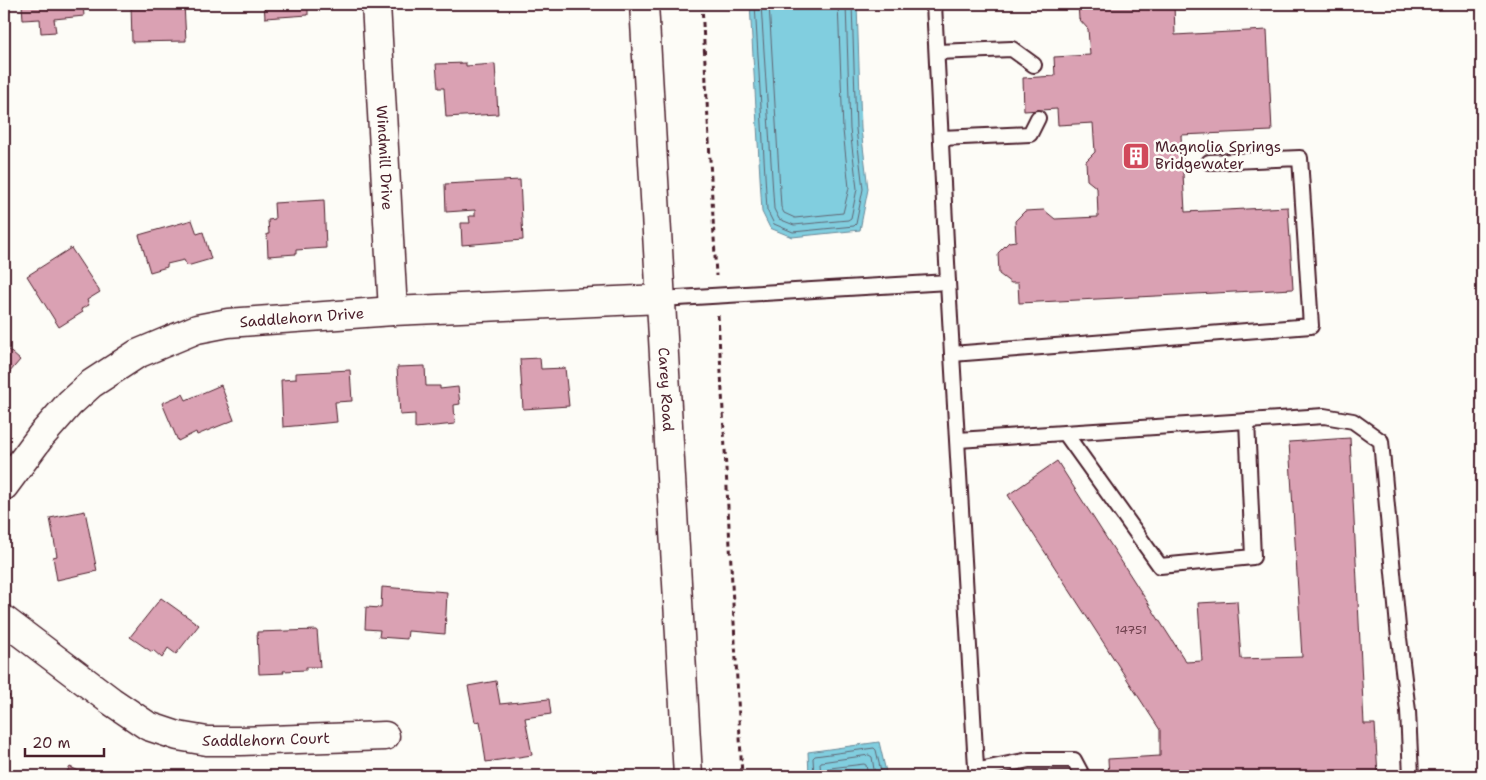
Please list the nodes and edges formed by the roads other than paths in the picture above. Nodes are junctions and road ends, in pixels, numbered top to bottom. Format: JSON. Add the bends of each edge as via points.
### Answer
{"nodes":[{"id":1,"x":376,"y":4,"type":"edge"},
{"id":2,"x":644,"y":4,"type":"edge"},
{"id":3,"x":934,"y":4,"type":"edge"},
{"id":4,"x":937,"y":52,"type":"junction"},
{"id":5,"x":1034,"y":65,"type":"dead end"},
{"id":6,"x":1038,"y":118,"type":"dead end"},
{"id":7,"x":941,"y":138,"type":"junction"},
{"id":8,"x":1209,"y":162,"type":"dead end"},
{"id":9,"x":948,"y":282,"type":"junction"},
{"id":10,"x":661,"y":299,"type":"junction"},
{"id":11,"x":393,"y":311,"type":"junction"},
{"id":12,"x":952,"y":354,"type":"junction"},
{"id":13,"x":1247,"y":420,"type":"junction"},
{"id":14,"x":1066,"y":433,"type":"junction"},
{"id":15,"x":958,"y":440,"type":"junction"},
{"id":16,"x":4,"y":486,"type":"edge"},
{"id":17,"x":4,"y":620,"type":"edge"},
{"id":18,"x":384,"y":736,"type":"dead end"},
{"id":19,"x":980,"y":773,"type":"edge"},
{"id":20,"x":1082,"y":775,"type":"edge"},
{"id":21,"x":688,"y":776,"type":"edge"},
{"id":22,"x":1411,"y":776,"type":"edge"}],
"edges":[{"from":1,"to":11,"type":"street","name":"Windmill Drive"},
{"from":2,"to":10,"type":"street","name":"Carey Road"},
{"from":3,"to":4,"type":"lane"},
{"from":4,"to":5,"type":"lane","via":[[1012,49]]},
{"from":4,"to":7,"type":"lane"},
{"from":6,"to":7,"type":"lane","via":[[1030,134]]},
{"from":7,"to":9,"type":"lane"},
{"from":8,"to":12,"type":"lane","via":[[1300,158],[1311,326]]},
{"from":9,"to":10,"type":"lane"},
{"from":9,"to":12,"type":"lane"},
{"from":10,"to":11,"type":"street","name":"Saddlehorn Drive"},
{"from":10,"to":21,"type":"street","name":"Carey Road"},
{"from":11,"to":16,"type":"street","name":"Saddlehorn Drive","via":[[228,323],[196,329],[137,354],[91,384],[70,403]]},
{"from":12,"to":15,"type":"lane"},
{"from":13,"to":14,"type":"lane"},
{"from":13,"to":14,"type":"lane","via":[[1253,557],[1160,566]]},
{"from":13,"to":22,"type":"lane","via":[[1324,416],[1353,421],[1381,442],[1408,711]]},
{"from":14,"to":15,"type":"lane"},
{"from":15,"to":19,"type":"lane","via":[[971,699],[976,768]]},
{"from":17,"to":18,"type":"street","name":"Saddlehorn Court","via":[[148,726],[178,736],[241,742]]},
{"from":19,"to":20,"type":"lane","via":[[1029,760],[1074,760]]}]}
